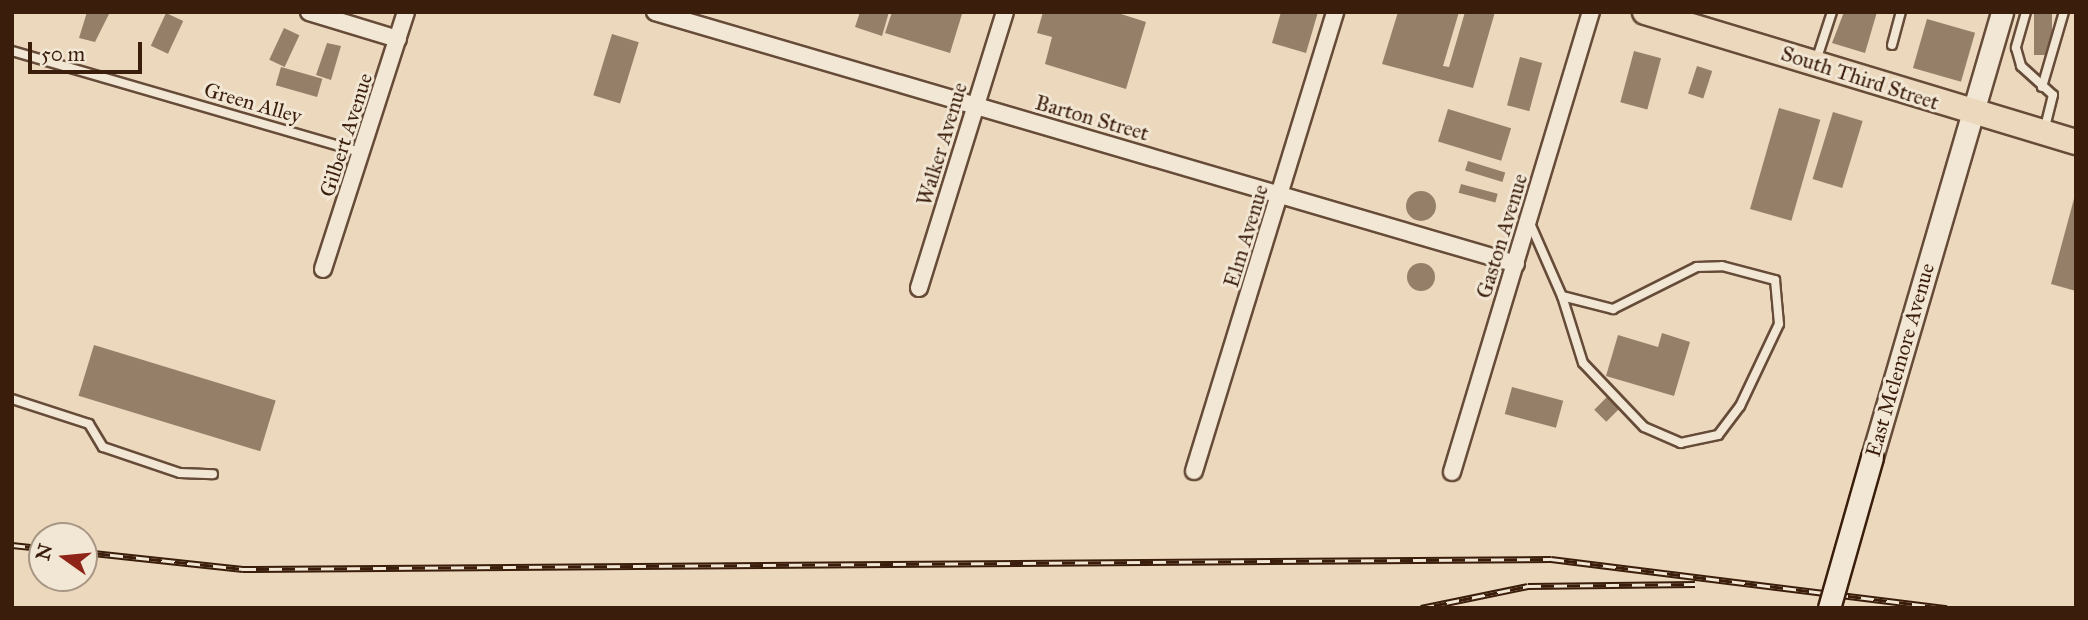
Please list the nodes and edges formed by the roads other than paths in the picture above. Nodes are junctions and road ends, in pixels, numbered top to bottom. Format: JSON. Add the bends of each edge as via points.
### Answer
{"nodes":[{"id":1,"x":309,"y":12,"type":"edge"},
{"id":2,"x":406,"y":12,"type":"edge"},
{"id":3,"x":655,"y":12,"type":"edge"},
{"id":4,"x":1005,"y":12,"type":"edge"},
{"id":5,"x":1335,"y":12,"type":"edge"},
{"id":6,"x":1591,"y":12,"type":"edge"},
{"id":7,"x":1645,"y":12,"type":"edge"},
{"id":8,"x":1832,"y":12,"type":"edge"},
{"id":9,"x":1901,"y":12,"type":"edge"},
{"id":10,"x":2026,"y":12,"type":"edge"},
{"id":11,"x":2064,"y":12,"type":"edge"},
{"id":12,"x":1998,"y":13,"type":"edge"},
{"id":13,"x":676,"y":15,"type":"edge"},
{"id":14,"x":398,"y":39,"type":"junction"},
{"id":15,"x":1892,"y":45,"type":"dead end"},
{"id":16,"x":12,"y":51,"type":"edge"},
{"id":17,"x":1815,"y":64,"type":"junction"},
{"id":18,"x":2042,"y":87,"type":"junction"},
{"id":19,"x":976,"y":105,"type":"junction"},
{"id":20,"x":1972,"y":113,"type":"junction"},
{"id":21,"x":2043,"y":133,"type":"junction"},
{"id":22,"x":2076,"y":142,"type":"edge"},
{"id":23,"x":364,"y":154,"type":"junction"},
{"id":24,"x":1281,"y":195,"type":"junction"},
{"id":25,"x":1529,"y":221,"type":"junction"},
{"id":26,"x":1516,"y":264,"type":"junction"},
{"id":27,"x":323,"y":269,"type":"dead end"},
{"id":28,"x":919,"y":288,"type":"dead end"},
{"id":29,"x":1562,"y":296,"type":"junction"},
{"id":30,"x":12,"y":399,"type":"edge"},
{"id":31,"x":1195,"y":471,"type":"dead end"},
{"id":32,"x":1452,"y":472,"type":"dead end"},
{"id":33,"x":213,"y":474,"type":"dead end"},
{"id":34,"x":1829,"y":608,"type":"edge"}],
"edges":[{"from":1,"to":14,"type":"street"},
{"from":2,"to":14,"type":"street","name":"Gilbert Avenue"},
{"from":3,"to":13,"type":"street","name":"Barton Street"},
{"from":4,"to":19,"type":"street","name":"Walker Avenue"},
{"from":5,"to":24,"type":"street","name":"Elm Avenue"},
{"from":6,"to":25,"type":"street","name":"Gaston Avenue"},
{"from":7,"to":17,"type":"main road","name":"South Third Street"},
{"from":8,"to":17,"type":"lane"},
{"from":9,"to":15,"type":"lane"},
{"from":10,"to":18,"type":"lane","via":[[2018,59]]},
{"from":11,"to":18,"type":"lane"},
{"from":12,"to":20,"type":"main road"},
{"from":13,"to":19,"type":"street","name":"Barton Street"},
{"from":14,"to":23,"type":"street","name":"Gilbert Avenue"},
{"from":16,"to":23,"type":"lane","name":"Green Alley"},
{"from":17,"to":20,"type":"main road","name":"South Third Street"},
{"from":18,"to":21,"type":"lane","via":[[2054,100]]},
{"from":19,"to":24,"type":"street","name":"Barton Street"},
{"from":19,"to":28,"type":"street","name":"Walker Avenue"},
{"from":20,"to":21,"type":"main road","name":"South Third Street"},
{"from":20,"to":34,"type":"main road","name":"East Mclemore Avenue","bridge":true},
{"from":21,"to":22,"type":"main road","name":"South Third Street"},
{"from":23,"to":27,"type":"street","name":"Gilbert Avenue"},
{"from":24,"to":26,"type":"street","name":"Barton Street"},
{"from":24,"to":31,"type":"street","name":"Elm Avenue"},
{"from":25,"to":26,"type":"street","name":"Gaston Avenue"},
{"from":25,"to":29,"type":"lane"},
{"from":26,"to":32,"type":"street","name":"Gaston Avenue"},
{"from":29,"to":29,"type":"lane","via":[[1614,309],[1697,267],[1722,266],[1775,280],[1779,324],[1740,405],[1718,435],[1681,443],[1644,426],[1583,363]]},
{"from":30,"to":33,"type":"lane","via":[[89,424],[103,447],[180,472]]}]}
